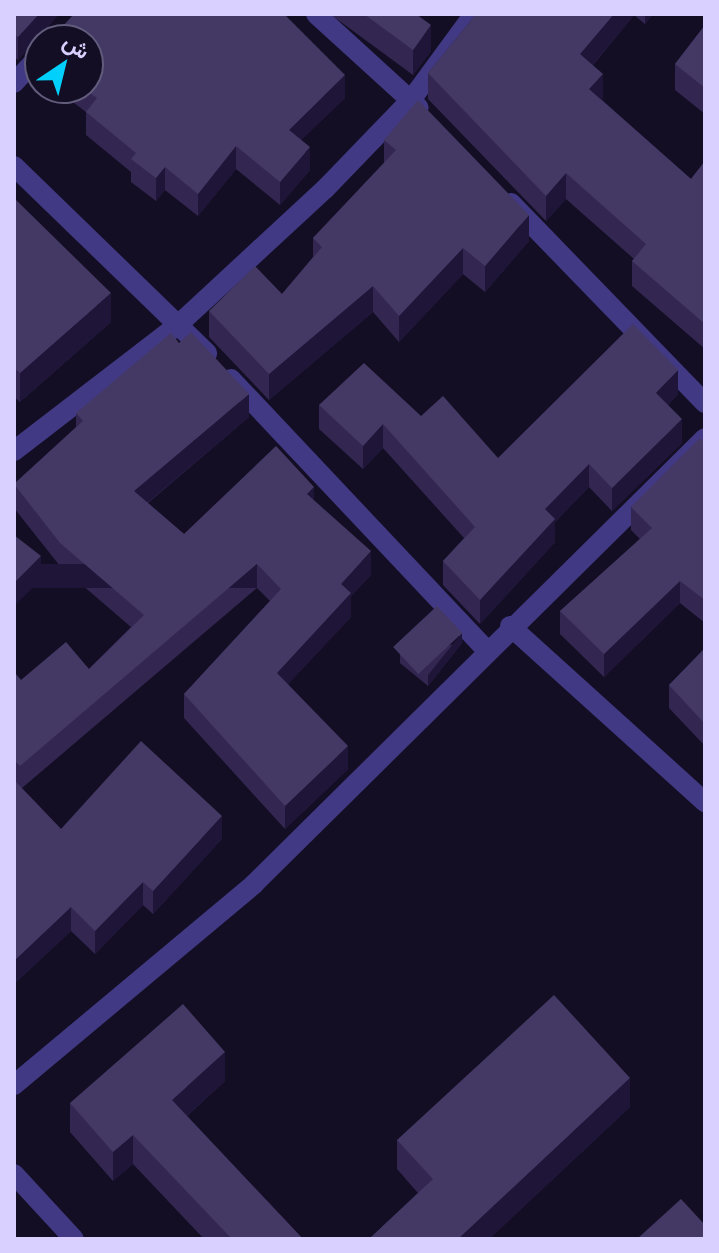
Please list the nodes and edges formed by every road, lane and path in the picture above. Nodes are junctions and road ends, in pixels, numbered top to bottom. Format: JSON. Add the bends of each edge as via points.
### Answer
{"nodes":[{"id":1,"x":316,"y":14,"type":"edge"},
{"id":2,"x":474,"y":14,"type":"edge"},
{"id":3,"x":411,"y":100,"type":"junction"},
{"id":4,"x":433,"y":122,"type":"edge"},
{"id":5,"x":14,"y":166,"type":"edge"},
{"id":6,"x":498,"y":190,"type":"edge"},
{"id":7,"x":179,"y":324,"type":"junction"},
{"id":8,"x":705,"y":403,"type":"edge"},
{"id":9,"x":705,"y":438,"type":"edge"},
{"id":10,"x":14,"y":451,"type":"edge"},
{"id":11,"x":510,"y":626,"type":"junction"},
{"id":12,"x":486,"y":650,"type":"junction"},
{"id":13,"x":705,"y":802,"type":"edge"},
{"id":14,"x":14,"y":1085,"type":"edge"},
{"id":15,"x":14,"y":1174,"type":"edge"},
{"id":16,"x":74,"y":1239,"type":"edge"}],
"edges":[{"from":1,"to":3,"type":"street"},
{"from":2,"to":3,"type":"street"},
{"from":3,"to":4,"type":"street"},
{"from":3,"to":7,"type":"street"},
{"from":5,"to":7,"type":"street"},
{"from":6,"to":8,"type":"street"},
{"from":7,"to":10,"type":"street"},
{"from":7,"to":12,"type":"street"},
{"from":9,"to":11,"type":"street"},
{"from":11,"to":12,"type":"street"},
{"from":11,"to":13,"type":"street"},
{"from":12,"to":14,"type":"street","via":[[254,884]]},
{"from":15,"to":16,"type":"street"}]}
